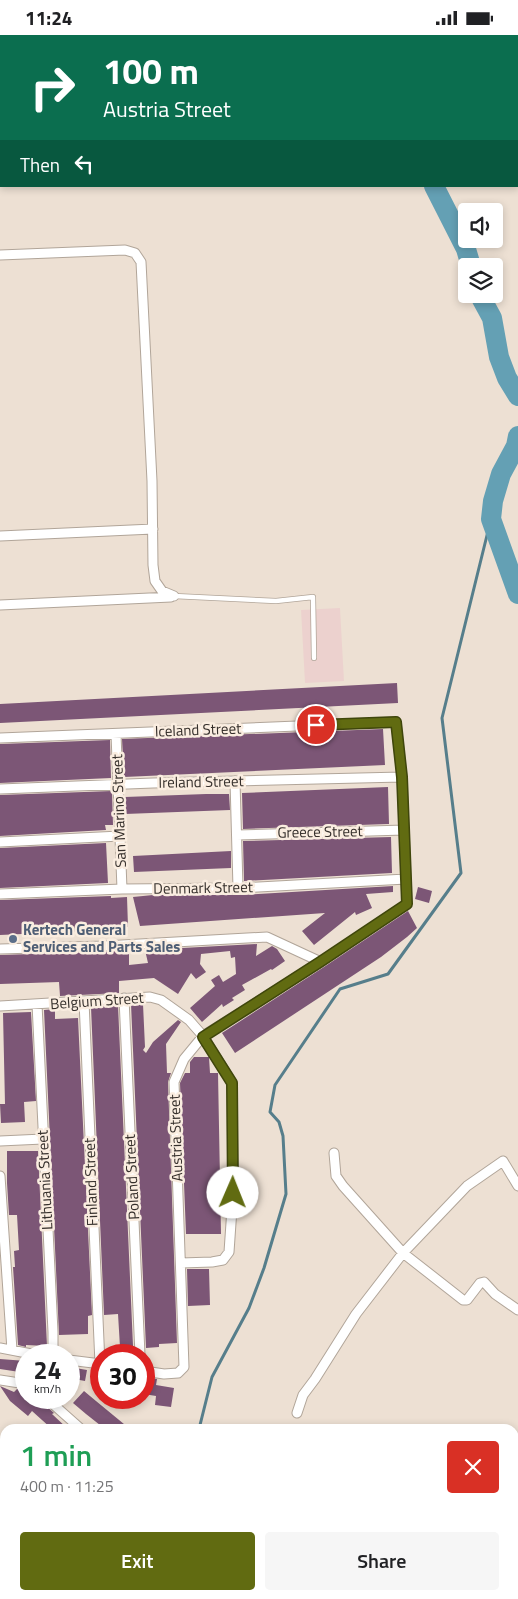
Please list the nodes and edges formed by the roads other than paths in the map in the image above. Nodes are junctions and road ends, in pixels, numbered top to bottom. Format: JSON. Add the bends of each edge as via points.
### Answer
{"nodes":[{"id":1,"x":0,"y":255,"type":"edge"},
{"id":2,"x":153,"y":529,"type":"junction"},
{"id":3,"x":0,"y":536,"type":"edge"},
{"id":4,"x":174,"y":596,"type":"junction"},
{"id":5,"x":0,"y":605,"type":"edge"},
{"id":6,"x":314,"y":658,"type":"dead end"},
{"id":7,"x":396,"y":722,"type":"joint"},
{"id":8,"x":116,"y":734,"type":"junction"},
{"id":9,"x":0,"y":739,"type":"edge"},
{"id":10,"x":402,"y":777,"type":"junction"},
{"id":11,"x":236,"y":781,"type":"junction"},
{"id":12,"x":118,"y":784,"type":"junction"},
{"id":13,"x":0,"y":789,"type":"edge"},
{"id":14,"x":404,"y":830,"type":"junction"},
{"id":15,"x":237,"y":835,"type":"junction"},
{"id":16,"x":120,"y":836,"type":"junction"},
{"id":17,"x":0,"y":841,"type":"edge"},
{"id":18,"x":406,"y":879,"type":"junction"},
{"id":19,"x":238,"y":888,"type":"junction"},
{"id":20,"x":122,"y":889,"type":"junction"},
{"id":21,"x":0,"y":894,"type":"edge"},
{"id":22,"x":0,"y":949,"type":"edge"},
{"id":23,"x":320,"y":962,"type":"junction"},
{"id":24,"x":124,"y":998,"type":"junction"},
{"id":25,"x":84,"y":1001,"type":"junction"},
{"id":26,"x":37,"y":1004,"type":"junction"},
{"id":27,"x":0,"y":1006,"type":"edge"},
{"id":28,"x":203,"y":1037,"type":"junction"},
{"id":29,"x":43,"y":1139,"type":"junction"},
{"id":30,"x":0,"y":1141,"type":"edge"},
{"id":31,"x":334,"y":1153,"type":"dead end"},
{"id":32,"x":0,"y":1176,"type":"edge"},
{"id":33,"x":518,"y":1186,"type":"edge"},
{"id":34,"x":403,"y":1253,"type":"junction"},
{"id":35,"x":181,"y":1263,"type":"junction"},
{"id":36,"x":518,"y":1310,"type":"edge"},
{"id":37,"x":52,"y":1344,"type":"edge"},
{"id":38,"x":99,"y":1344,"type":"edge"},
{"id":39,"x":140,"y":1344,"type":"edge"},
{"id":40,"x":0,"y":1348,"type":"edge"},
{"id":41,"x":12,"y":1350,"type":"junction"},
{"id":42,"x":15,"y":1351,"type":"edge"},
{"id":43,"x":155,"y":1373,"type":"edge"},
{"id":44,"x":0,"y":1380,"type":"edge"},
{"id":45,"x":15,"y":1382,"type":"edge"},
{"id":46,"x":58,"y":1409,"type":"edge"},
{"id":47,"x":297,"y":1413,"type":"dead end"},
{"id":48,"x":75,"y":1424,"type":"edge"}],
"edges":[{"from":1,"to":2,"type":"street","via":[[125,250],[135,253],[141,262]]},
{"from":2,"to":3,"type":"street"},
{"from":2,"to":4,"type":"street","via":[[155,581],[162,591]]},
{"from":4,"to":5,"type":"street"},
{"from":4,"to":6,"type":"lane","via":[[276,601],[313,597]]},
{"from":7,"to":8,"type":"street","name":"Iceland Street"},
{"from":7,"to":10,"type":"street","name":"Austria Street"},
{"from":8,"to":9,"type":"street","name":"Iceland Street"},
{"from":8,"to":12,"type":"street","name":"San Marino Street"},
{"from":10,"to":11,"type":"street","name":"Ireland Street"},
{"from":10,"to":14,"type":"street","name":"Austria Street"},
{"from":11,"to":12,"type":"street","name":"Ireland Street"},
{"from":11,"to":15,"type":"street"},
{"from":12,"to":13,"type":"street","name":"Ireland Street"},
{"from":12,"to":16,"type":"street","name":"San Marino Street"},
{"from":14,"to":15,"type":"street","name":"Greece Street"},
{"from":14,"to":18,"type":"street","name":"Austria Street"},
{"from":15,"to":19,"type":"street"},
{"from":16,"to":17,"type":"street"},
{"from":16,"to":20,"type":"street","name":"San Marino Street"},
{"from":18,"to":19,"type":"street","name":"Denmark Street"},
{"from":18,"to":23,"type":"street","name":"Austria Street","via":[[407,904]]},
{"from":19,"to":20,"type":"street","name":"Denmark Street"},
{"from":20,"to":21,"type":"street","name":"Denmark Street"},
{"from":22,"to":23,"type":"street","via":[[267,937]]},
{"from":23,"to":28,"type":"street","name":"Austria Street"},
{"from":24,"to":25,"type":"street","name":"Belgium Street"},
{"from":24,"to":28,"type":"street","name":"Belgium Street","via":[[161,1000],[189,1020]]},
{"from":24,"to":39,"type":"street","name":"Poland Street"},
{"from":25,"to":26,"type":"street","name":"Belgium Street"},
{"from":25,"to":38,"type":"street","name":"Finland Street"},
{"from":26,"to":27,"type":"street","name":"Belgium Street"},
{"from":26,"to":29,"type":"street","name":"Lithuania Street"},
{"from":28,"to":35,"type":"street","name":"Austria Street","via":[[184,1059],[174,1082]]},
{"from":28,"to":35,"type":"street","name":"Belgium Street","via":[[232,1083],[233,1193],[229,1252],[223,1260],[212,1263]]},
{"from":29,"to":30,"type":"street"},
{"from":29,"to":37,"type":"street","name":"Lithuania Street"},
{"from":31,"to":34,"type":"street","via":[[336,1175],[343,1186]]},
{"from":32,"to":41,"type":"street"},
{"from":33,"to":34,"type":"street","via":[[503,1161],[468,1186]]},
{"from":34,"to":36,"type":"street","via":[[462,1300],[484,1282]]},
{"from":34,"to":47,"type":"street","via":[[356,1314],[303,1395]]},
{"from":35,"to":43,"type":"street","name":"Austria Street","via":[[184,1367],[178,1373]]},
{"from":40,"to":41,"type":"street"},
{"from":41,"to":42,"type":"street"},
{"from":44,"to":45,"type":"street"},
{"from":46,"to":48,"type":"street"}]}
